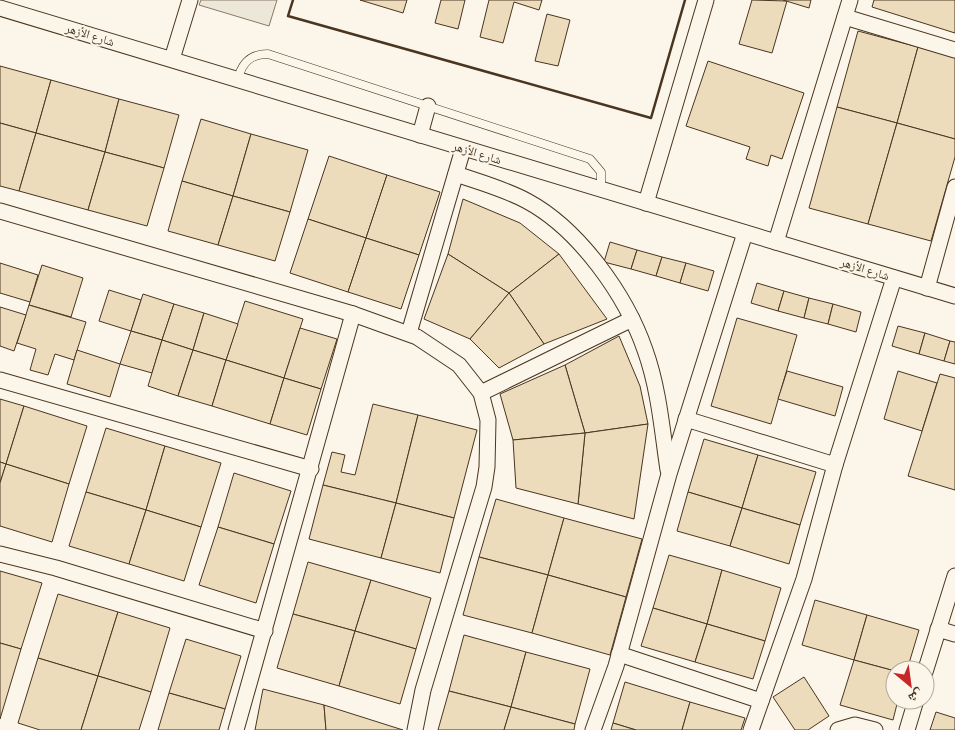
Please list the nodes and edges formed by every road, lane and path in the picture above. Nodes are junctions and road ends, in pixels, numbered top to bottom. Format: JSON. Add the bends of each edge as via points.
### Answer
{"nodes":[{"id":1,"x":190,"y":0,"type":"edge"},
{"id":2,"x":706,"y":0,"type":"edge"},
{"id":3,"x":850,"y":0,"type":"edge"},
{"id":4,"x":0,"y":8,"type":"edge"},
{"id":5,"x":845,"y":17,"type":"junction"},
{"id":6,"x":955,"y":50,"type":"edge"},
{"id":7,"x":172,"y":60,"type":"junction"},
{"id":8,"x":238,"y":79,"type":"junction"},
{"id":9,"x":428,"y":106,"type":"junction"},
{"id":10,"x":420,"y":135,"type":"junction"},
{"id":11,"x":463,"y":149,"type":"junction"},
{"id":12,"x":456,"y":174,"type":"junction"},
{"id":13,"x":955,"y":187,"type":"edge"},
{"id":14,"x":600,"y":189,"type":"junction"},
{"id":15,"x":646,"y":203,"type":"junction"},
{"id":16,"x":0,"y":211,"type":"edge"},
{"id":17,"x":745,"y":233,"type":"junction"},
{"id":18,"x":776,"y":242,"type":"junction"},
{"id":19,"x":894,"y":278,"type":"junction"},
{"id":20,"x":927,"y":288,"type":"junction"},
{"id":21,"x":955,"y":296,"type":"edge"},
{"id":22,"x":353,"y":314,"type":"junction"},
{"id":23,"x":632,"y":319,"type":"junction"},
{"id":24,"x":409,"y":333,"type":"junction"},
{"id":25,"x":0,"y":380,"type":"edge"},
{"id":26,"x":481,"y":394,"type":"junction"},
{"id":27,"x":686,"y":419,"type":"junction"},
{"id":28,"x":835,"y":465,"type":"junction"},
{"id":29,"x":311,"y":469,"type":"junction"},
{"id":30,"x":669,"y":474,"type":"junction"},
{"id":31,"x":0,"y":554,"type":"edge"},
{"id":32,"x":955,"y":576,"type":"edge"},
{"id":33,"x":938,"y":629,"type":"junction"},
{"id":34,"x":265,"y":631,"type":"junction"},
{"id":35,"x":955,"y":634,"type":"edge"},
{"id":36,"x":619,"y":654,"type":"junction"},
{"id":37,"x":929,"y":660,"type":"edge"},
{"id":38,"x":761,"y":701,"type":"junction"},
{"id":39,"x":913,"y":710,"type":"edge"},
{"id":40,"x":236,"y":730,"type":"edge"},
{"id":41,"x":415,"y":730,"type":"edge"},
{"id":42,"x":594,"y":730,"type":"edge"},
{"id":43,"x":751,"y":730,"type":"edge"},
{"id":44,"x":838,"y":730,"type":"edge"},
{"id":45,"x":875,"y":730,"type":"edge"},
{"id":46,"x":907,"y":730,"type":"edge"}],
"edges":[{"from":1,"to":7,"type":"street"},
{"from":2,"to":15,"type":"street"},
{"from":3,"to":5,"type":"street"},
{"from":4,"to":7,"type":"street","name":"شارع الأزهر"},
{"from":5,"to":6,"type":"street"},
{"from":5,"to":18,"type":"street"},
{"from":7,"to":8,"type":"street","name":"شارع الأزهر"},
{"from":8,"to":9,"type":"lane","via":[[244,63],[260,54],[268,54]]},
{"from":8,"to":10,"type":"street","name":"شارع الأزهر"},
{"from":9,"to":10,"type":"street"},
{"from":9,"to":14,"type":"lane","via":[[590,159],[601,172]]},
{"from":10,"to":11,"type":"street","name":"شارع الأزهر"},
{"from":11,"to":12,"type":"street"},
{"from":11,"to":14,"type":"street","name":"شارع الأزهر"},
{"from":12,"to":23,"type":"street","via":[[516,195],[549,216],[593,258]]},
{"from":12,"to":24,"type":"street"},
{"from":13,"to":20,"type":"street"},
{"from":14,"to":15,"type":"street","name":"شارع الأزهر"},
{"from":15,"to":17,"type":"street","name":"شارع الأزهر"},
{"from":16,"to":22,"type":"street"},
{"from":17,"to":18,"type":"street","name":"شارع الأزهر"},
{"from":17,"to":27,"type":"street"},
{"from":18,"to":19,"type":"street","name":"شارع الأزهر"},
{"from":19,"to":20,"type":"street","name":"شارع الأزهر"},
{"from":19,"to":28,"type":"street"},
{"from":20,"to":21,"type":"street","name":"شارع الأزهر"},
{"from":22,"to":24,"type":"street"},
{"from":22,"to":29,"type":"street"},
{"from":23,"to":26,"type":"street"},
{"from":23,"to":30,"type":"street","via":[[657,392]]},
{"from":24,"to":26,"type":"street","via":[[459,365]]},
{"from":25,"to":29,"type":"street"},
{"from":26,"to":41,"type":"street","via":[[488,420],[488,467],[422,690]]},
{"from":27,"to":28,"type":"street"},
{"from":27,"to":30,"type":"street"},
{"from":28,"to":38,"type":"street","via":[[804,579]]},
{"from":29,"to":34,"type":"street"},
{"from":30,"to":36,"type":"street"},
{"from":31,"to":34,"type":"street"},
{"from":32,"to":33,"type":"street"},
{"from":33,"to":35,"type":"street"},
{"from":33,"to":37,"type":"street"},
{"from":34,"to":40,"type":"street"},
{"from":36,"to":38,"type":"street"},
{"from":36,"to":42,"type":"street"},
{"from":38,"to":43,"type":"street"},
{"from":39,"to":46,"type":"street"},
{"from":44,"to":45,"type":"street","via":[[855,725]]}]}
